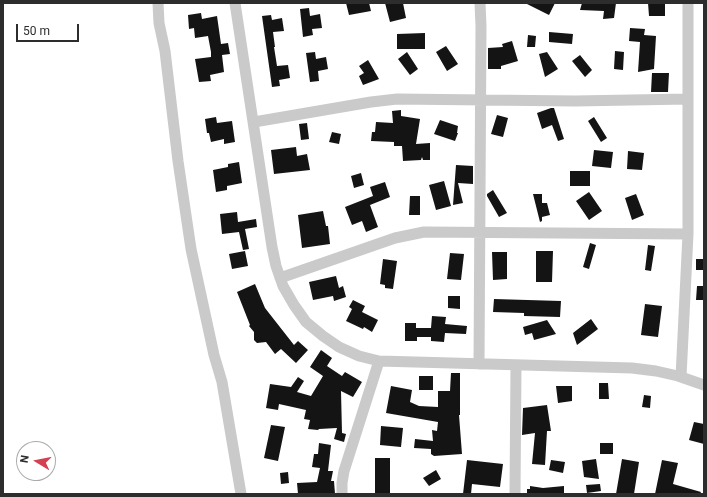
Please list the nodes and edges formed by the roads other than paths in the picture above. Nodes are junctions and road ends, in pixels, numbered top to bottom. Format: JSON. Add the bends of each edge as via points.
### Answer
{"nodes":[{"id":1,"x":158,"y":3,"type":"edge"},
{"id":2,"x":235,"y":3,"type":"edge"},
{"id":3,"x":480,"y":3,"type":"edge"},
{"id":4,"x":688,"y":3,"type":"edge"},
{"id":5,"x":688,"y":99,"type":"junction"},
{"id":6,"x":480,"y":100,"type":"junction"},
{"id":7,"x":254,"y":122,"type":"junction"},
{"id":8,"x":480,"y":232,"type":"junction"},
{"id":9,"x":688,"y":234,"type":"junction"},
{"id":10,"x":280,"y":278,"type":"junction"},
{"id":11,"x":379,"y":361,"type":"junction"},
{"id":12,"x":479,"y":364,"type":"junction"},
{"id":13,"x":516,"y":365,"type":"junction"},
{"id":14,"x":681,"y":377,"type":"junction"},
{"id":15,"x":704,"y":385,"type":"edge"},
{"id":16,"x":241,"y":494,"type":"edge"},
{"id":17,"x":342,"y":494,"type":"edge"},
{"id":18,"x":515,"y":494,"type":"edge"}],
"edges":[{"from":1,"to":16,"type":"street","via":[[191,249],[222,382]]},
{"from":2,"to":7,"type":"street"},
{"from":3,"to":6,"type":"street"},
{"from":4,"to":5,"type":"street"},
{"from":5,"to":6,"type":"street"},
{"from":5,"to":9,"type":"street"},
{"from":6,"to":7,"type":"street","via":[[371,102]]},
{"from":6,"to":8,"type":"street"},
{"from":7,"to":10,"type":"street","via":[[272,247]]},
{"from":8,"to":9,"type":"street"},
{"from":8,"to":10,"type":"street","via":[[424,232],[395,238]]},
{"from":8,"to":12,"type":"street"},
{"from":9,"to":14,"type":"street"},
{"from":10,"to":11,"type":"street","via":[[306,322],[339,347]]},
{"from":11,"to":12,"type":"street"},
{"from":11,"to":17,"type":"street","via":[[344,471]]},
{"from":12,"to":13,"type":"street"},
{"from":13,"to":14,"type":"street","via":[[632,368]]},
{"from":13,"to":18,"type":"street"},
{"from":14,"to":15,"type":"street"}]}
